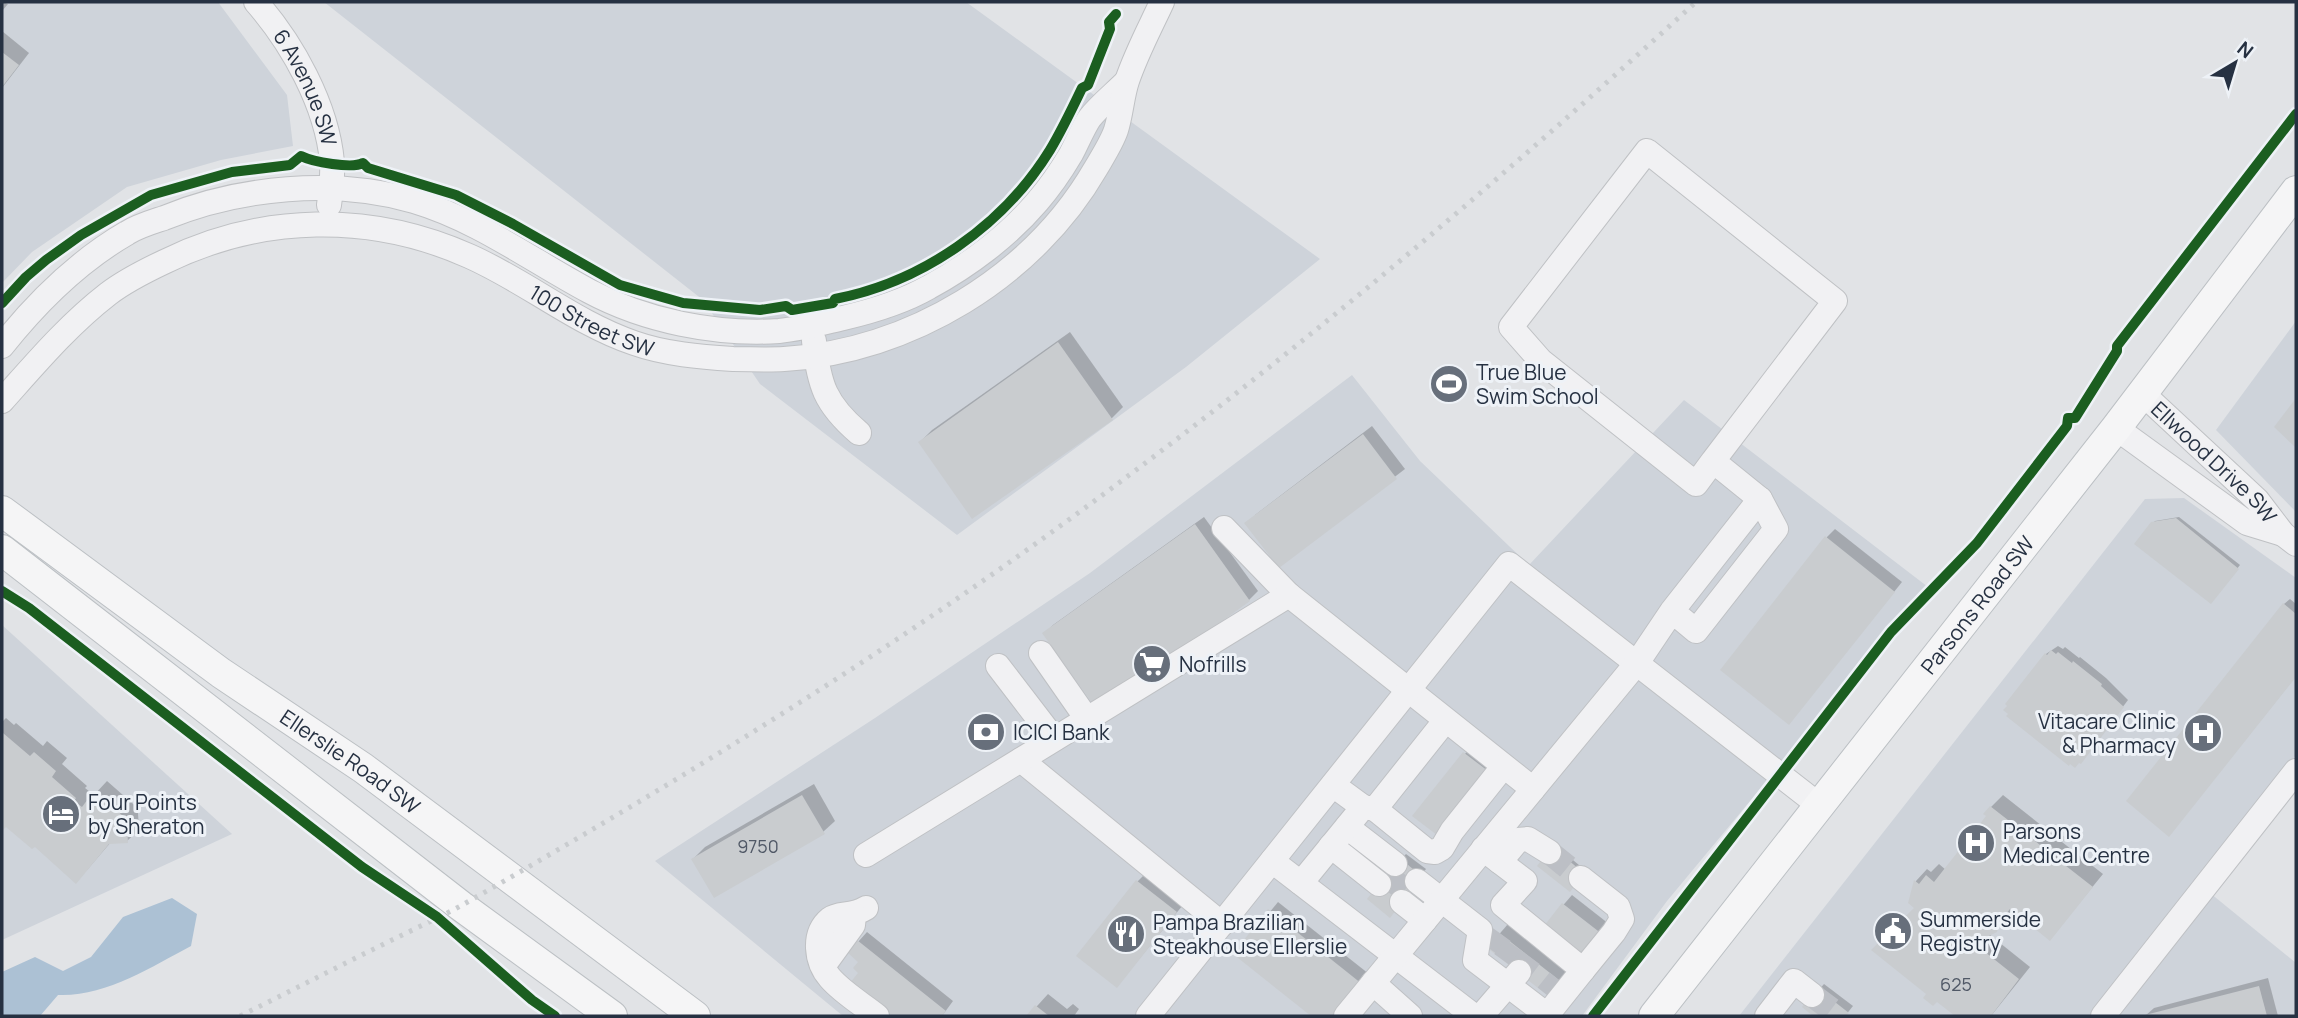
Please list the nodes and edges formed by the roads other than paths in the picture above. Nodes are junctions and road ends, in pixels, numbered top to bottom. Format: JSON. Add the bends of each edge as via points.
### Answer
{"nodes":[{"id":1,"x":256,"y":2,"type":"edge"},
{"id":2,"x":1162,"y":2,"type":"edge"},
{"id":3,"x":1127,"y":81,"type":"junction"},
{"id":4,"x":331,"y":190,"type":"junction"},
{"id":5,"x":2296,"y":191,"type":"edge"},
{"id":6,"x":328,"y":223,"type":"junction"},
{"id":7,"x":812,"y":326,"type":"junction"},
{"id":8,"x":2,"y":346,"type":"edge"},
{"id":9,"x":815,"y":356,"type":"junction"},
{"id":10,"x":2142,"y":393,"type":"junction"},
{"id":11,"x":2,"y":401,"type":"edge"},
{"id":12,"x":2116,"y":428,"type":"junction"},
{"id":13,"x":859,"y":433,"type":"dead end"},
{"id":14,"x":1713,"y":461,"type":"junction"},
{"id":15,"x":2,"y":511,"type":"edge"},
{"id":16,"x":1224,"y":528,"type":"dead end"},
{"id":17,"x":2290,"y":539,"type":"edge"},
{"id":18,"x":2,"y":550,"type":"edge"},
{"id":19,"x":1289,"y":595,"type":"junction"},
{"id":20,"x":1041,"y":653,"type":"dead end"},
{"id":21,"x":1637,"y":663,"type":"junction"},
{"id":22,"x":998,"y":666,"type":"dead end"},
{"id":23,"x":1407,"y":691,"type":"junction"},
{"id":24,"x":1087,"y":719,"type":"junction"},
{"id":25,"x":1445,"y":721,"type":"junction"},
{"id":26,"x":1054,"y":739,"type":"junction"},
{"id":27,"x":1021,"y":760,"type":"junction"},
{"id":28,"x":1503,"y":767,"type":"junction"},
{"id":29,"x":2296,"y":771,"type":"edge"},
{"id":30,"x":1333,"y":785,"type":"junction"},
{"id":31,"x":1533,"y":789,"type":"junction"},
{"id":32,"x":1820,"y":806,"type":"junction"},
{"id":33,"x":1369,"y":808,"type":"junction"},
{"id":34,"x":1339,"y":837,"type":"junction"},
{"id":35,"x":1549,"y":852,"type":"tunnel mouth"},
{"id":36,"x":866,"y":855,"type":"dead end"},
{"id":37,"x":1492,"y":856,"type":"junction"},
{"id":38,"x":1272,"y":861,"type":"junction"},
{"id":39,"x":1386,"y":874,"type":"tunnel mouth"},
{"id":40,"x":1581,"y":878,"type":"tunnel mouth"},
{"id":41,"x":1301,"y":883,"type":"junction"},
{"id":42,"x":1409,"y":892,"type":"tunnel mouth"},
{"id":43,"x":860,"y":911,"type":"dead end"},
{"id":44,"x":1433,"y":911,"type":"junction"},
{"id":45,"x":1222,"y":924,"type":"junction"},
{"id":46,"x":1396,"y":956,"type":"junction"},
{"id":47,"x":1525,"y":960,"type":"junction"},
{"id":48,"x":1373,"y":983,"type":"junction"},
{"id":49,"x":1812,"y":995,"type":"tunnel mouth"},
{"id":50,"x":612,"y":1016,"type":"edge"},
{"id":51,"x":695,"y":1016,"type":"edge"},
{"id":52,"x":877,"y":1016,"type":"edge"},
{"id":53,"x":1149,"y":1016,"type":"edge"},
{"id":54,"x":1346,"y":1016,"type":"edge"},
{"id":55,"x":1410,"y":1016,"type":"edge"},
{"id":56,"x":1474,"y":1016,"type":"edge"},
{"id":57,"x":1481,"y":1016,"type":"edge"},
{"id":58,"x":1654,"y":1016,"type":"edge"},
{"id":59,"x":1768,"y":1016,"type":"edge"},
{"id":60,"x":2103,"y":1016,"type":"edge"}],
"edges":[{"from":1,"to":4,"type":"street","name":"6 Avenue SW","via":[[275,24],[307,79],[331,154]]},
{"from":2,"to":3,"type":"street","name":"100 Street SW"},
{"from":3,"to":7,"type":"street","name":"100 Street SW","via":[[1090,119],[1036,203],[998,240],[926,289],[870,312]]},
{"from":3,"to":9,"type":"street","name":"100 Street SW","via":[[1116,130],[1095,170],[1057,222],[1013,266],[924,323],[888,338]]},
{"from":4,"to":6,"type":"street","name":"6 Avenue SW"},
{"from":4,"to":7,"type":"street","name":"100 Street SW","via":[[370,192],[442,211],[499,237],[589,291],[655,317],[752,331]]},
{"from":4,"to":8,"type":"street","name":"100 Street SW","via":[[279,190],[222,198],[128,232],[60,280]]},
{"from":5,"to":10,"type":"main road","name":"Parsons Road SW"},
{"from":6,"to":9,"type":"street","name":"100 Street SW","via":[[371,226],[444,246],[488,265],[581,320],[635,343],[717,358]]},
{"from":6,"to":11,"type":"street","name":"100 Street SW","via":[[235,234],[194,247],[152,268],[111,291],[82,316]]},
{"from":7,"to":9,"type":"street"},
{"from":9,"to":13,"type":"street","via":[[830,404]]},
{"from":10,"to":12,"type":"main road","name":"Parsons Road SW"},
{"from":10,"to":17,"type":"street","name":"Ellwood Drive SW","via":[[2257,500]]},
{"from":12,"to":17,"type":"street","name":"Ellwood Drive SW","via":[[2247,523]]},
{"from":12,"to":32,"type":"main road","name":"Parsons Road SW"},
{"from":14,"to":14,"type":"street","via":[[1835,301],[1647,151],[1511,327],[1541,361],[1696,484]]},
{"from":14,"to":21,"type":"street","via":[[1760,499]]},
{"from":15,"to":51,"type":"main road","name":"Ellerslie Road SW","via":[[221,673],[363,768]]},
{"from":16,"to":19,"type":"street"},
{"from":18,"to":50,"type":"main road","name":"Ellerslie Road SW","via":[[461,906]]},
{"from":19,"to":23,"type":"street"},
{"from":19,"to":24,"type":"street"},
{"from":20,"to":24,"type":"street"},
{"from":21,"to":23,"type":"street","via":[[1509,564]]},
{"from":21,"to":31,"type":"street"},
{"from":21,"to":32,"type":"street"},
{"from":22,"to":26,"type":"street"},
{"from":23,"to":25,"type":"street"},
{"from":23,"to":30,"type":"street"},
{"from":24,"to":26,"type":"street"},
{"from":25,"to":28,"type":"street"},
{"from":25,"to":33,"type":"street"},
{"from":26,"to":27,"type":"street"},
{"from":27,"to":36,"type":"street"},
{"from":27,"to":45,"type":"street"},
{"from":28,"to":31,"type":"street"},
{"from":28,"to":33,"type":"street","via":[[1435,852],[1427,851]]},
{"from":29,"to":60,"type":"street"},
{"from":30,"to":33,"type":"street"},
{"from":30,"to":38,"type":"street"},
{"from":31,"to":37,"type":"street"},
{"from":32,"to":58,"type":"main road","name":"Parsons Road SW"},
{"from":33,"to":34,"type":"street"},
{"from":34,"to":39,"type":"street"},
{"from":34,"to":41,"type":"street"},
{"from":35,"to":37,"type":"street","via":[[1528,839]]},
{"from":37,"to":44,"type":"street"},
{"from":37,"to":47,"type":"street","via":[[1525,881]]},
{"from":38,"to":41,"type":"street"},
{"from":38,"to":45,"type":"street"},
{"from":40,"to":47,"type":"street","via":[[1618,907],[1622,919],[1614,932]]},
{"from":41,"to":46,"type":"street"},
{"from":42,"to":44,"type":"street"},
{"from":43,"to":52,"type":"street","via":[[832,917],[817,946],[829,977]]},
{"from":44,"to":46,"type":"street"},
{"from":44,"to":47,"type":"street"},
{"from":45,"to":53,"type":"street"},
{"from":46,"to":48,"type":"street"},
{"from":46,"to":56,"type":"street"},
{"from":47,"to":57,"type":"street"},
{"from":48,"to":54,"type":"street"},
{"from":48,"to":55,"type":"street"},
{"from":49,"to":59,"type":"street","via":[[1794,981]]}]}
